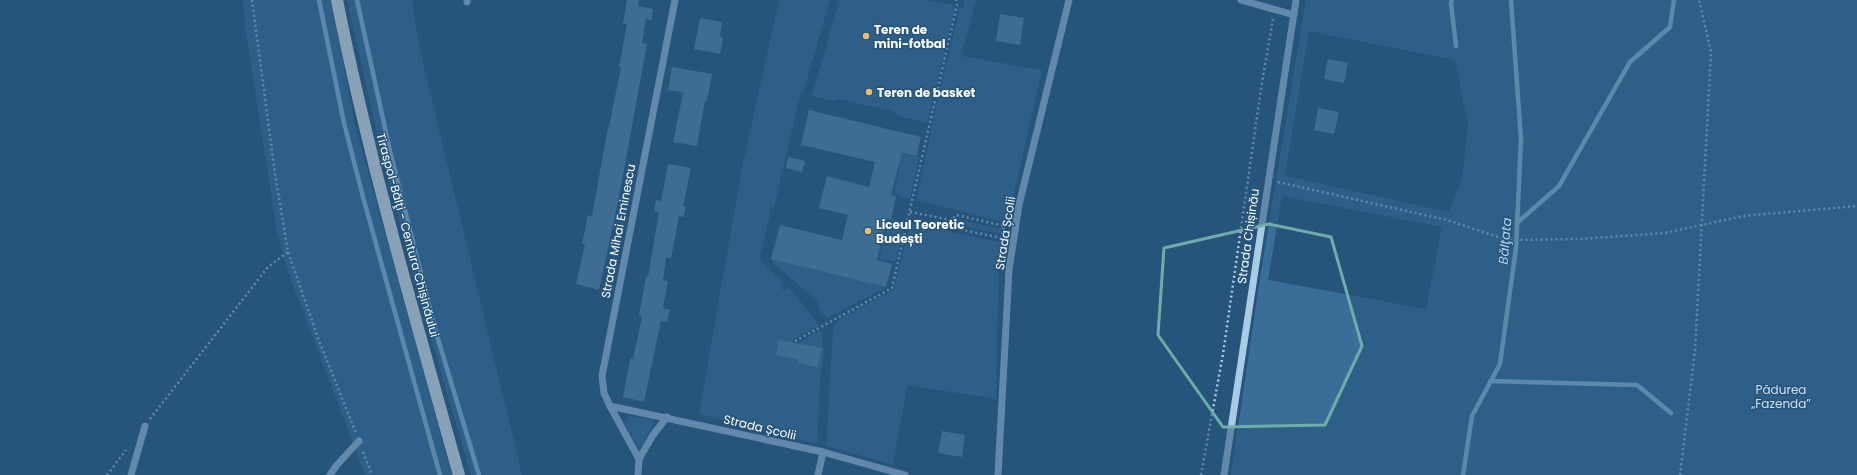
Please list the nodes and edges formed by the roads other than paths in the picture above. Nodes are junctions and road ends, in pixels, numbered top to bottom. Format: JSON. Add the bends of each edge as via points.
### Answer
{"nodes":[{"id":1,"x":337,"y":0,"type":"edge"},
{"id":2,"x":675,"y":0,"type":"edge"},
{"id":3,"x":1069,"y":0,"type":"edge"},
{"id":4,"x":1241,"y":0,"type":"edge"},
{"id":5,"x":1296,"y":0,"type":"edge"},
{"id":6,"x":1294,"y":15,"type":"junction"},
{"id":7,"x":610,"y":406,"type":"junction"},
{"id":8,"x":667,"y":417,"type":"junction"},
{"id":9,"x":145,"y":426,"type":"road end"},
{"id":10,"x":359,"y":441,"type":"road end"},
{"id":11,"x":823,"y":452,"type":"junction"},
{"id":12,"x":639,"y":459,"type":"junction"},
{"id":13,"x":131,"y":475,"type":"edge"},
{"id":14,"x":330,"y":475,"type":"edge"},
{"id":15,"x":459,"y":475,"type":"edge"},
{"id":16,"x":638,"y":475,"type":"edge"},
{"id":17,"x":818,"y":475,"type":"edge"},
{"id":18,"x":905,"y":475,"type":"edge"},
{"id":19,"x":998,"y":475,"type":"edge"},
{"id":20,"x":1224,"y":475,"type":"edge"}],
"edges":[{"from":1,"to":15,"type":"highway","name":"Tiraspol-Bălţi - Centura Chișinăului","via":[[396,253]]},
{"from":2,"to":7,"type":"street","name":"Strada Mihai Eminescu","via":[[603,365],[604,393]]},
{"from":3,"to":19,"type":"street","name":"Strada Școlii","via":[[1019,205],[1009,270]]},
{"from":4,"to":6,"type":"street"},
{"from":5,"to":6,"type":"street","name":"Strada Chișinău"},
{"from":6,"to":20,"type":"street","name":"Strada Chișinău"},
{"from":7,"to":8,"type":"street","name":"Strada Școlii"},
{"from":7,"to":12,"type":"street","name":"Strada Mihai Eminescu"},
{"from":8,"to":11,"type":"street","name":"Strada Școlii"},
{"from":8,"to":12,"type":"street"},
{"from":9,"to":13,"type":"street"},
{"from":10,"to":14,"type":"street"},
{"from":11,"to":17,"type":"street"},
{"from":11,"to":18,"type":"street","name":"Strada Școlii"},
{"from":12,"to":16,"type":"street"}]}
